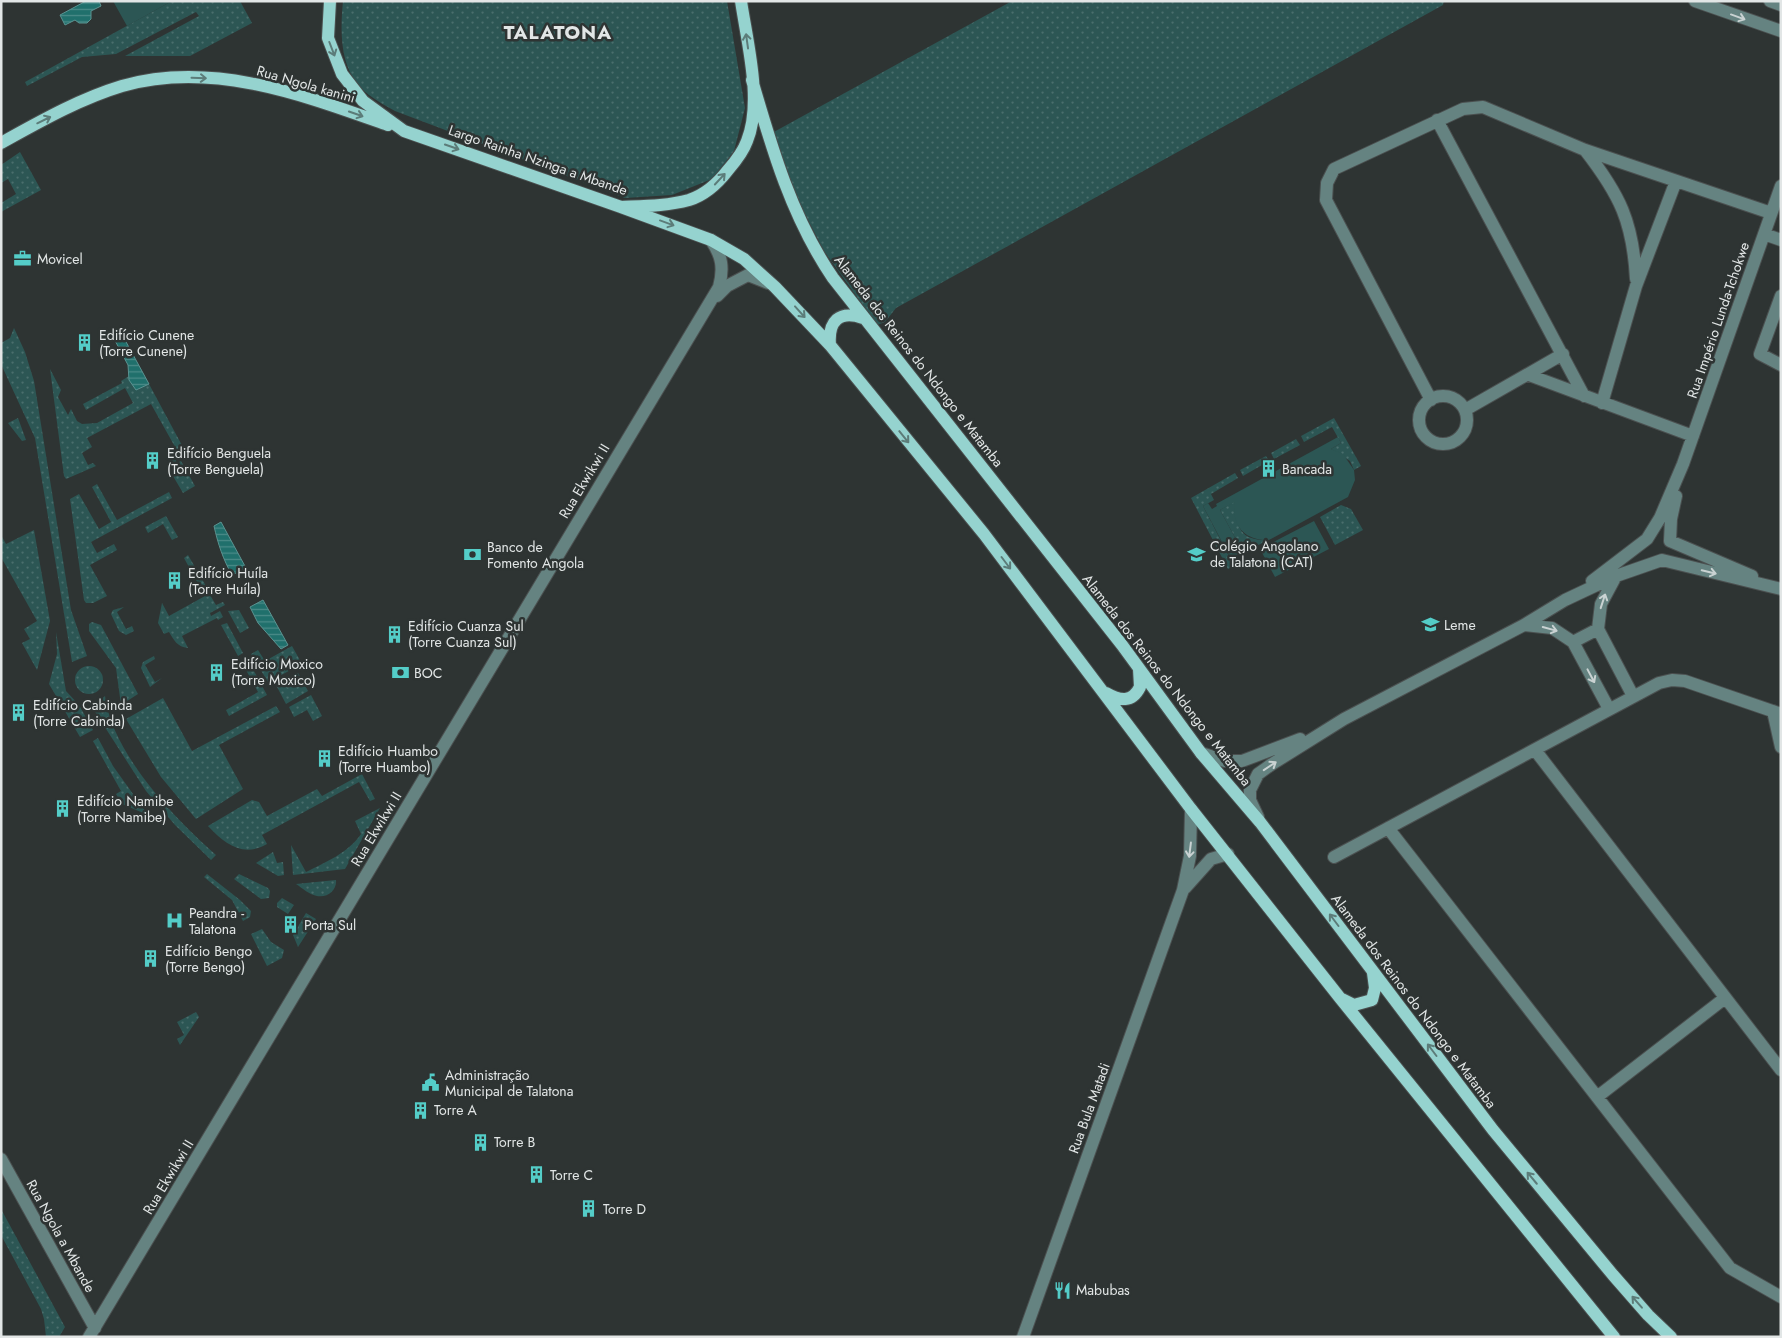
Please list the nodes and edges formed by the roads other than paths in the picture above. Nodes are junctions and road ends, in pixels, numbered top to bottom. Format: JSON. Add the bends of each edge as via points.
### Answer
{"nodes":[{"id":1,"x":330,"y":1,"type":"edge"},
{"id":2,"x":741,"y":1,"type":"edge"},
{"id":3,"x":1695,"y":1,"type":"edge"},
{"id":4,"x":1770,"y":1,"type":"edge"},
{"id":5,"x":1781,"y":5,"type":"edge"},
{"id":6,"x":1781,"y":32,"type":"edge"},
{"id":7,"x":752,"y":80,"type":"junction"},
{"id":8,"x":1437,"y":120,"type":"junction"},
{"id":9,"x":404,"y":131,"type":"junction"},
{"id":10,"x":1,"y":143,"type":"edge"},
{"id":11,"x":1585,"y":150,"type":"junction"},
{"id":12,"x":1676,"y":181,"type":"junction"},
{"id":13,"x":1781,"y":186,"type":"edge"},
{"id":14,"x":621,"y":207,"type":"junction"},
{"id":15,"x":1774,"y":220,"type":"edge"},
{"id":16,"x":1764,"y":234,"type":"junction"},
{"id":17,"x":711,"y":240,"type":"junction"},
{"id":18,"x":1781,"y":240,"type":"edge"},
{"id":19,"x":775,"y":286,"type":"junction"},
{"id":20,"x":1636,"y":286,"type":"junction"},
{"id":21,"x":1781,"y":296,"type":"edge"},
{"id":22,"x":704,"y":311,"type":"junction"},
{"id":23,"x":863,"y":318,"type":"junction"},
{"id":24,"x":830,"y":345,"type":"junction"},
{"id":25,"x":1563,"y":354,"type":"junction"},
{"id":26,"x":1781,"y":365,"type":"edge"},
{"id":27,"x":1529,"y":375,"type":"junction"},
{"id":28,"x":1584,"y":396,"type":"junction"},
{"id":29,"x":1431,"y":400,"type":"junction"},
{"id":30,"x":1602,"y":403,"type":"junction"},
{"id":31,"x":1465,"y":410,"type":"junction"},
{"id":32,"x":1693,"y":436,"type":"junction"},
{"id":33,"x":1684,"y":464,"type":"junction"},
{"id":34,"x":1647,"y":539,"type":"junction"},
{"id":35,"x":1670,"y":541,"type":"junction"},
{"id":36,"x":1662,"y":560,"type":"junction"},
{"id":37,"x":1616,"y":576,"type":"junction"},
{"id":38,"x":1781,"y":588,"type":"edge"},
{"id":39,"x":1565,"y":600,"type":"junction"},
{"id":40,"x":1524,"y":624,"type":"junction"},
{"id":41,"x":1598,"y":629,"type":"junction"},
{"id":42,"x":1573,"y":642,"type":"junction"},
{"id":43,"x":1139,"y":668,"type":"junction"},
{"id":44,"x":1102,"y":690,"type":"junction"},
{"id":45,"x":1632,"y":696,"type":"junction"},
{"id":46,"x":1609,"y":709,"type":"junction"},
{"id":47,"x":1777,"y":713,"type":"edge"},
{"id":48,"x":1330,"y":727,"type":"junction"},
{"id":49,"x":1781,"y":747,"type":"edge"},
{"id":50,"x":1535,"y":750,"type":"junction"},
{"id":51,"x":1201,"y":753,"type":"junction"},
{"id":52,"x":1191,"y":809,"type":"junction"},
{"id":53,"x":1260,"y":822,"type":"junction"},
{"id":54,"x":1388,"y":828,"type":"junction"},
{"id":55,"x":1228,"y":854,"type":"junction"},
{"id":56,"x":1334,"y":857,"type":"dead end"},
{"id":57,"x":1183,"y":890,"type":"junction"},
{"id":58,"x":1373,"y":972,"type":"junction"},
{"id":59,"x":1340,"y":998,"type":"junction"},
{"id":60,"x":1725,"y":998,"type":"junction"},
{"id":61,"x":1781,"y":1070,"type":"edge"},
{"id":62,"x":1597,"y":1097,"type":"junction"},
{"id":63,"x":1,"y":1159,"type":"edge"},
{"id":64,"x":1781,"y":1297,"type":"edge"},
{"id":65,"x":92,"y":1333,"type":"edge"},
{"id":66,"x":1666,"y":1335,"type":"edge"},
{"id":67,"x":1023,"y":1337,"type":"edge"},
{"id":68,"x":1614,"y":1337,"type":"edge"}],
"edges":[{"from":1,"to":9,"type":"main road","name":"Largo Rainha Nzinga a Mbande","one_way":true,"via":[[328,38],[342,74],[362,101]]},
{"from":7,"to":2,"type":"main road","name":"Largo Rainha Nzinga a Mbande","one_way":true},
{"from":3,"to":6,"type":"street","one_way":true},
{"from":4,"to":5,"type":"street"},
{"from":14,"to":7,"type":"main road","name":"Largo Rainha Nzinga a Mbande","one_way":true,"via":[[664,205],[691,199],[722,178],[747,142],[752,117]]},
{"from":7,"to":23,"type":"main road","name":"Alameda dos Reinos do Ndongo e Matamba","via":[[771,149],[794,208],[821,261]]},
{"from":8,"to":11,"type":"street","via":[[1464,109],[1483,108]]},
{"from":8,"to":25,"type":"street"},
{"from":8,"to":29,"type":"street","via":[[1334,169],[1327,183],[1326,200]]},
{"from":10,"to":9,"type":"main road","name":"Rua Ngola kanini","one_way":true,"via":[[42,120],[122,86],[174,77],[255,83],[318,100]]},
{"from":9,"to":14,"type":"main road","name":"Largo Rainha Nzinga a Mbande","one_way":true},
{"from":11,"to":12,"type":"street"},
{"from":11,"to":20,"type":"street","via":[[1610,181],[1629,223],[1635,251]]},
{"from":12,"to":15,"type":"street"},
{"from":12,"to":20,"type":"street"},
{"from":13,"to":15,"type":"street","name":"Rua Império Lunda-Tchokwe"},
{"from":14,"to":17,"type":"main road","one_way":true},
{"from":15,"to":16,"type":"street","name":"Rua Império Lunda-Tchokwe"},
{"from":16,"to":18,"type":"street"},
{"from":16,"to":32,"type":"street","name":"Rua Império Lunda-Tchokwe"},
{"from":17,"to":19,"type":"main road","via":[[744,259]]},
{"from":17,"to":22,"type":"street","name":"Rua Ekwikwi II","via":[[719,251],[722,277]]},
{"from":19,"to":22,"type":"street","name":"Rua Ekwikwi II","via":[[748,275],[739,278]]},
{"from":19,"to":24,"type":"main road","one_way":true},
{"from":20,"to":30,"type":"street"},
{"from":21,"to":26,"type":"street","via":[[1760,354]]},
{"from":22,"to":65,"type":"street","name":"Rua Ekwikwi II"},
{"from":23,"to":24,"type":"main road","via":[[851,314],[837,318],[831,327]]},
{"from":23,"to":43,"type":"main road","name":"Alameda dos Reinos do Ndongo e Matamba"},
{"from":24,"to":44,"type":"main road","one_way":true,"via":[[984,534]]},
{"from":25,"to":27,"type":"street"},
{"from":25,"to":28,"type":"street"},
{"from":27,"to":28,"type":"street"},
{"from":27,"to":31,"type":"street"},
{"from":28,"to":30,"type":"street"},
{"from":29,"to":31,"type":"street","via":[[1449,397]]},
{"from":29,"to":31,"type":"street","via":[[1422,408],[1420,428],[1437,444],[1457,440],[1463,434],[1467,418]]},
{"from":30,"to":32,"type":"street"},
{"from":32,"to":33,"type":"street","name":"Rua Império Lunda-Tchokwe"},
{"from":33,"to":34,"type":"street","name":"Rua Império Lunda-Tchokwe"},
{"from":33,"to":35,"type":"street","name":"Rua Império Lunda-Tchokwe","via":[[1670,519]]},
{"from":34,"to":35,"type":"street","via":[[1653,534],[1661,534]]},
{"from":34,"to":36,"type":"street","via":[[1646,552],[1652,559]]},
{"from":34,"to":39,"type":"street","name":"Rua Império Lunda-Tchokwe"},
{"from":35,"to":36,"type":"street","name":"Rua Império Lunda-Tchokwe","via":[[1670,553]]},
{"from":35,"to":38,"type":"street"},
{"from":36,"to":37,"type":"street","name":"Rua Império Lunda-Tchokwe"},
{"from":36,"to":38,"type":"street","one_way":true},
{"from":37,"to":39,"type":"street","name":"Rua Império Lunda-Tchokwe"},
{"from":41,"to":37,"type":"street","one_way":true,"via":[[1601,604]]},
{"from":39,"to":40,"type":"street","name":"Rua Império Lunda-Tchokwe"},
{"from":40,"to":42,"type":"street","one_way":true,"via":[[1552,628]]},
{"from":40,"to":48,"type":"street","name":"Rua Império Lunda-Tchokwe"},
{"from":41,"to":42,"type":"street"},
{"from":41,"to":45,"type":"street"},
{"from":42,"to":46,"type":"street","one_way":true},
{"from":43,"to":44,"type":"main road","via":[[1140,687],[1127,700],[1116,699]]},
{"from":43,"to":51,"type":"main road","name":"Alameda dos Reinos do Ndongo e Matamba"},
{"from":44,"to":52,"type":"main road"},
{"from":45,"to":46,"type":"street"},
{"from":45,"to":47,"type":"street","via":[[1659,683],[1685,681]]},
{"from":46,"to":50,"type":"street"},
{"from":47,"to":49,"type":"street"},
{"from":48,"to":51,"type":"street","name":"Rua Império Lunda-Tchokwe","via":[[1242,761],[1224,761]]},
{"from":53,"to":48,"type":"street","name":"Rua Império Lunda-Tchokwe","one_way":true,"via":[[1250,800],[1250,790],[1258,774]]},
{"from":50,"to":54,"type":"street"},
{"from":50,"to":60,"type":"street"},
{"from":51,"to":53,"type":"main road","name":"Alameda dos Reinos do Ndongo e Matamba"},
{"from":52,"to":55,"type":"main road"},
{"from":52,"to":57,"type":"street","name":"Rua Bula Matadi","one_way":true,"via":[[1191,848]]},
{"from":58,"to":53,"type":"main road","name":"Alameda dos Reinos do Ndongo e Matamba","one_way":true},
{"from":54,"to":56,"type":"street"},
{"from":54,"to":62,"type":"street"},
{"from":55,"to":57,"type":"street","name":"Rua Bula Matadi","via":[[1211,859]]},
{"from":55,"to":59,"type":"main road"},
{"from":57,"to":67,"type":"street","name":"Rua Bula Matadi"},
{"from":58,"to":59,"type":"main road","via":[[1376,988],[1372,1000],[1354,1005]]},
{"from":66,"to":58,"type":"main road","name":"Alameda dos Reinos do Ndongo e Matamba","one_way":true,"via":[[1493,1130]]},
{"from":59,"to":68,"type":"main road"},
{"from":60,"to":61,"type":"street"},
{"from":60,"to":62,"type":"street"},
{"from":62,"to":64,"type":"street","via":[[1730,1268]]},
{"from":63,"to":65,"type":"street","name":"Rua Ngola a Mbande"}]}
